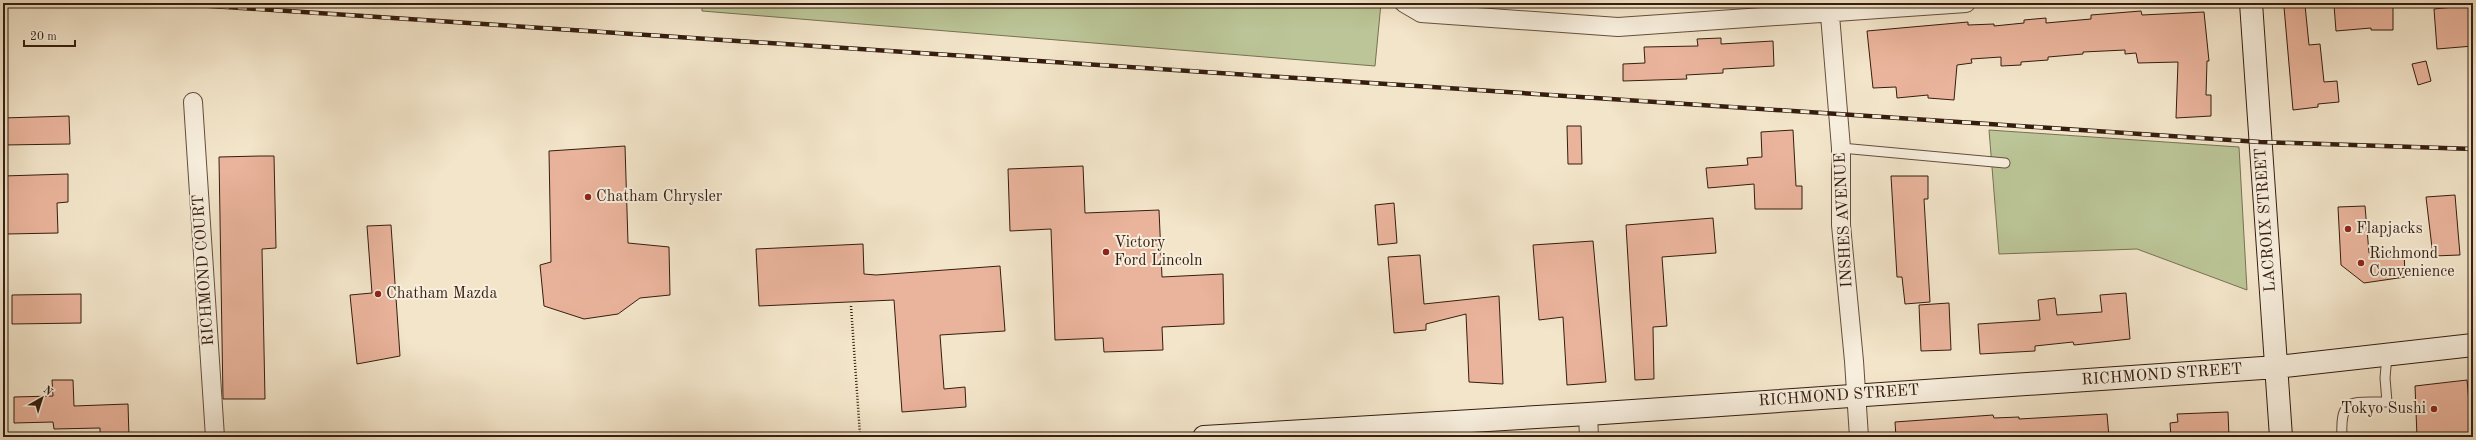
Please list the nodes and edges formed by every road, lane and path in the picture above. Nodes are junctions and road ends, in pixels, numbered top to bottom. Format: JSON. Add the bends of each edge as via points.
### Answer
{"nodes":[{"id":1,"x":1404,"y":3,"type":"edge"},
{"id":2,"x":1966,"y":3,"type":"edge"},
{"id":3,"x":2250,"y":3,"type":"edge"},
{"id":4,"x":1829,"y":8,"type":"edge"},
{"id":5,"x":193,"y":102,"type":"dead end"},
{"id":6,"x":1841,"y":148,"type":"junction"},
{"id":7,"x":2005,"y":163,"type":"dead end"},
{"id":8,"x":851,"y":306,"type":"dead end"},
{"id":9,"x":2473,"y":345,"type":"edge"},
{"id":10,"x":2387,"y":355,"type":"junction"},
{"id":11,"x":2277,"y":367,"type":"junction"},
{"id":12,"x":1856,"y":395,"type":"junction"},
{"id":13,"x":1588,"y":414,"type":"junction"},
{"id":14,"x":860,"y":435,"type":"dead end"},
{"id":15,"x":215,"y":437,"type":"edge"},
{"id":16,"x":1204,"y":437,"type":"edge"},
{"id":17,"x":1589,"y":437,"type":"edge"},
{"id":18,"x":1859,"y":437,"type":"edge"},
{"id":19,"x":2281,"y":437,"type":"edge"},
{"id":20,"x":2342,"y":437,"type":"edge"}],
"edges":[{"from":1,"to":4,"type":"street","via":[[1421,13],[1618,27]]},
{"from":2,"to":4,"type":"street"},
{"from":3,"to":11,"type":"main road","name":"LACROIX STREET"},
{"from":4,"to":6,"type":"street","name":"INSHES AVENUE"},
{"from":5,"to":15,"type":"street","name":"RICHMOND COURT"},
{"from":6,"to":7,"type":"lane"},
{"from":6,"to":12,"type":"street","name":"INSHES AVENUE","via":[[1841,225]]},
{"from":8,"to":14,"type":"path"},
{"from":9,"to":10,"type":"main road","name":"RICHMOND STREET"},
{"from":10,"to":11,"type":"main road","name":"RICHMOND STREET"},
{"from":10,"to":20,"type":"lane","via":[[2387,402],[2353,403],[2347,406],[2341,418]]},
{"from":11,"to":12,"type":"main road","name":"RICHMOND STREET"},
{"from":11,"to":19,"type":"main road","name":"LACROIX STREET"},
{"from":12,"to":13,"type":"main road","name":"RICHMOND STREET"},
{"from":12,"to":18,"type":"street","name":"INSHES AVENUE"},
{"from":13,"to":16,"type":"main road","name":"RICHMOND STREET"},
{"from":13,"to":17,"type":"street"}]}
